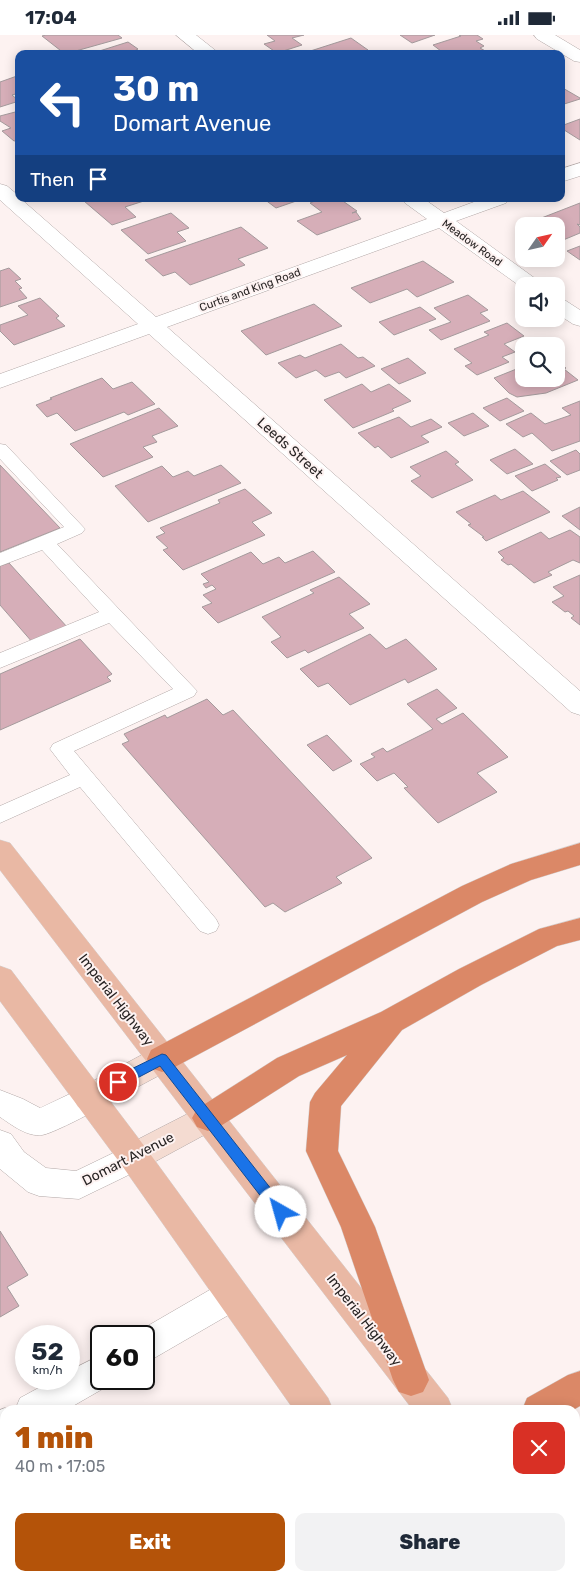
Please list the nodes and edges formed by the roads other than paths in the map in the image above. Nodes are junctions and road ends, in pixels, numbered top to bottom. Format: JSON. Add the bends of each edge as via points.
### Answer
{"nodes":[{"id":1,"x":185,"y":35,"type":"edge"},
{"id":2,"x":543,"y":35,"type":"edge"},
{"id":3,"x":206,"y":50,"type":"edge"},
{"id":4,"x":580,"y":57,"type":"edge"},
{"id":5,"x":580,"y":169,"type":"edge"},
{"id":6,"x":565,"y":175,"type":"edge"},
{"id":7,"x":0,"y":189,"type":"edge"},
{"id":8,"x":416,"y":202,"type":"edge"},
{"id":9,"x":491,"y":202,"type":"edge"},
{"id":10,"x":441,"y":220,"type":"junction"},
{"id":11,"x":520,"y":277,"type":"edge"},
{"id":12,"x":565,"y":310,"type":"edge"},
{"id":13,"x":580,"y":321,"type":"edge"},
{"id":14,"x":152,"y":325,"type":"junction"},
{"id":15,"x":0,"y":381,"type":"edge"},
{"id":16,"x":0,"y":449,"type":"edge"},
{"id":17,"x":45,"y":541,"type":"junction"},
{"id":18,"x":0,"y":560,"type":"edge"},
{"id":19,"x":112,"y":614,"type":"junction"},
{"id":20,"x":0,"y":661,"type":"edge"},
{"id":21,"x":580,"y":706,"type":"edge"},
{"id":22,"x":84,"y":777,"type":"junction"},
{"id":23,"x":0,"y":815,"type":"edge"},
{"id":24,"x":0,"y":850,"type":"edge"},
{"id":25,"x":580,"y":853,"type":"edge"},
{"id":26,"x":208,"y":925,"type":"dead end"},
{"id":27,"x":580,"y":929,"type":"edge"},
{"id":28,"x":0,"y":978,"type":"edge"},
{"id":29,"x":392,"y":1021,"type":"junction"},
{"id":30,"x":162,"y":1059,"type":"junction"},
{"id":31,"x":89,"y":1098,"type":"junction"},
{"id":32,"x":0,"y":1103,"type":"edge"},
{"id":33,"x":208,"y":1118,"type":"junction"},
{"id":34,"x":0,"y":1144,"type":"edge"},
{"id":35,"x":134,"y":1157,"type":"junction"},
{"id":36,"x":232,"y":1295,"type":"junction"},
{"id":37,"x":155,"y":1340,"type":"edge"},
{"id":38,"x":90,"y":1377,"type":"edge"},
{"id":39,"x":411,"y":1380,"type":"junction"},
{"id":40,"x":580,"y":1387,"type":"edge"},
{"id":41,"x":42,"y":1405,"type":"edge"},
{"id":42,"x":311,"y":1405,"type":"edge"},
{"id":43,"x":431,"y":1405,"type":"edge"},
{"id":44,"x":549,"y":1405,"type":"edge"}],
"edges":[{"from":1,"to":3,"type":"street"},
{"from":2,"to":4,"type":"street"},
{"from":5,"to":6,"type":"street"},
{"from":7,"to":14,"type":"street","name":"Leeds Street"},
{"from":8,"to":10,"type":"street","name":"Meadow Road"},
{"from":9,"to":10,"type":"street","name":"Curtis and King Road"},
{"from":10,"to":11,"type":"street","name":"Meadow Road"},
{"from":10,"to":14,"type":"street","name":"Curtis and King Road"},
{"from":12,"to":13,"type":"street"},
{"from":14,"to":15,"type":"street","name":"Curtis and King Road"},
{"from":14,"to":21,"type":"street","name":"Leeds Street"},
{"from":16,"to":17,"type":"lane","via":[[76,529]]},
{"from":17,"to":18,"type":"lane"},
{"from":17,"to":19,"type":"lane"},
{"from":19,"to":20,"type":"lane"},
{"from":19,"to":22,"type":"lane","via":[[187,691],[60,749]]},
{"from":22,"to":23,"type":"lane"},
{"from":22,"to":26,"type":"lane"},
{"from":24,"to":30,"type":"main road","name":"Imperial Highway"},
{"from":25,"to":30,"type":"highway","via":[[521,872],[472,894]]},
{"from":27,"to":29,"type":"highway","via":[[549,937]]},
{"from":28,"to":31,"type":"main road"},
{"from":29,"to":33,"type":"highway","via":[[288,1067]]},
{"from":29,"to":39,"type":"highway","via":[[326,1102],[322,1151],[358,1227]]},
{"from":30,"to":31,"type":"street"},
{"from":30,"to":33,"type":"main road","name":"Imperial Highway"},
{"from":31,"to":32,"type":"street","via":[[42,1122],[28,1119]]},
{"from":31,"to":35,"type":"main road"},
{"from":33,"to":35,"type":"street","name":"Domart Avenue"},
{"from":33,"to":39,"type":"main road","name":"Imperial Highway"},
{"from":34,"to":35,"type":"street","name":"Domart Avenue","via":[[13,1162],[40,1182],[80,1185]]},
{"from":35,"to":36,"type":"main road"},
{"from":36,"to":37,"type":"street"},
{"from":36,"to":42,"type":"main road"},
{"from":38,"to":41,"type":"street"},
{"from":39,"to":43,"type":"main road","name":"Imperial Highway"},
{"from":40,"to":44,"type":"highway"}]}
